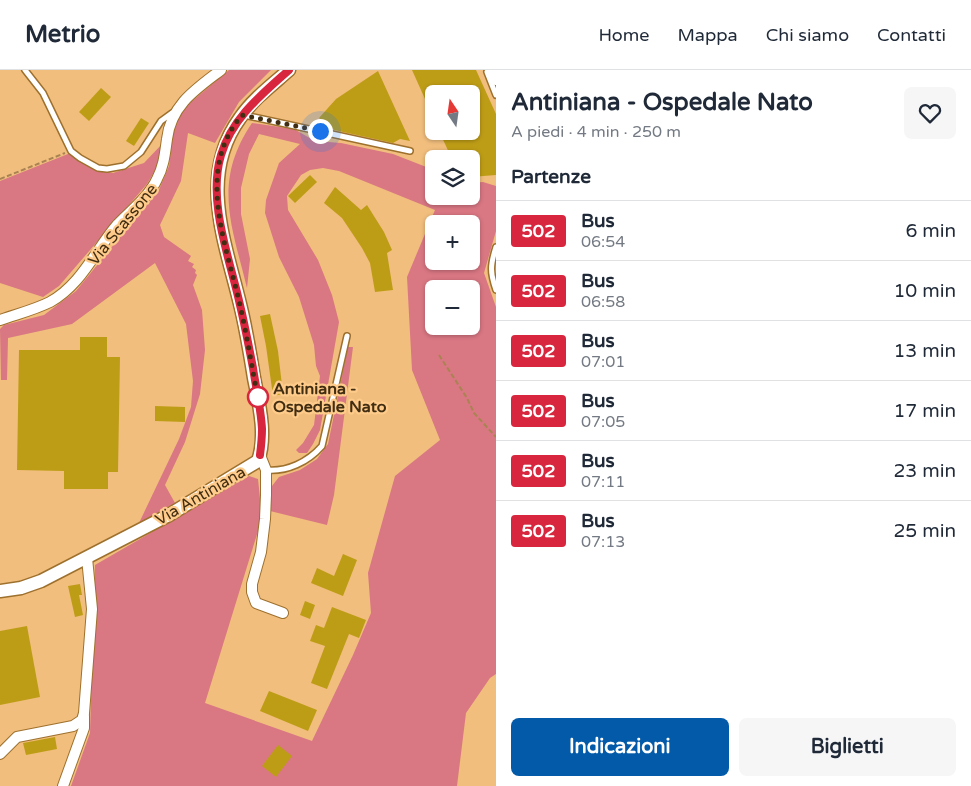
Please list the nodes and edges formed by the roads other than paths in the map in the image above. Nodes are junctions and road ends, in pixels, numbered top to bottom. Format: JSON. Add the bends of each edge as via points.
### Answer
{"nodes":[{"id":1,"x":25,"y":70,"type":"edge"},
{"id":2,"x":221,"y":70,"type":"edge"},
{"id":3,"x":289,"y":70,"type":"edge"},
{"id":4,"x":486,"y":70,"type":"edge"},
{"id":5,"x":491,"y":70,"type":"edge"},
{"id":6,"x":496,"y":80,"type":"edge"},
{"id":7,"x":496,"y":95,"type":"edge"},
{"id":8,"x":174,"y":112,"type":"junction"},
{"id":9,"x":242,"y":115,"type":"junction"},
{"id":10,"x":410,"y":151,"type":"dead end"},
{"id":11,"x":496,"y":247,"type":"edge"},
{"id":12,"x":496,"y":290,"type":"edge"},
{"id":13,"x":0,"y":320,"type":"edge"},
{"id":14,"x":347,"y":336,"type":"dead end"},
{"id":15,"x":260,"y":455,"type":"junction"},
{"id":16,"x":266,"y":470,"type":"junction"},
{"id":17,"x":87,"y":558,"type":"junction"},
{"id":18,"x":0,"y":590,"type":"edge"},
{"id":19,"x":284,"y":614,"type":"dead end"},
{"id":20,"x":84,"y":713,"type":"junction"},
{"id":21,"x":0,"y":754,"type":"edge"},
{"id":22,"x":63,"y":786,"type":"edge"}],
"edges":[{"from":1,"to":8,"type":"lane","via":[[44,93],[71,150],[98,168],[124,166],[140,152],[161,121]]},
{"from":2,"to":8,"type":"street","name":"Via Scassone","via":[[191,93]]},
{"from":3,"to":9,"type":"street","name":"Via Antiniana"},
{"from":4,"to":7,"type":"lane"},
{"from":5,"to":6,"type":"street"},
{"from":8,"to":13,"type":"street","name":"Via Scassone","via":[[157,180],[116,227],[77,280],[49,302]]},
{"from":9,"to":10,"type":"lane"},
{"from":9,"to":15,"type":"street","name":"Via Antiniana","via":[[221,154],[216,185],[217,204],[258,399],[262,429]]},
{"from":11,"to":12,"type":"lane","via":[[490,273]]},
{"from":14,"to":16,"type":"lane","via":[[322,446],[310,458],[282,469]]},
{"from":15,"to":16,"type":"street"},
{"from":15,"to":17,"type":"street","name":"Via Antiniana","via":[[255,463],[169,515]]},
{"from":16,"to":19,"type":"street","via":[[266,519],[252,592],[256,603]]},
{"from":17,"to":18,"type":"street","name":"Via Antiniana","via":[[41,581],[21,588]]},
{"from":17,"to":20,"type":"street","via":[[92,609]]},
{"from":20,"to":21,"type":"street","via":[[82,720],[73,726],[17,737]]},
{"from":20,"to":22,"type":"street","via":[[84,728]]}]}
